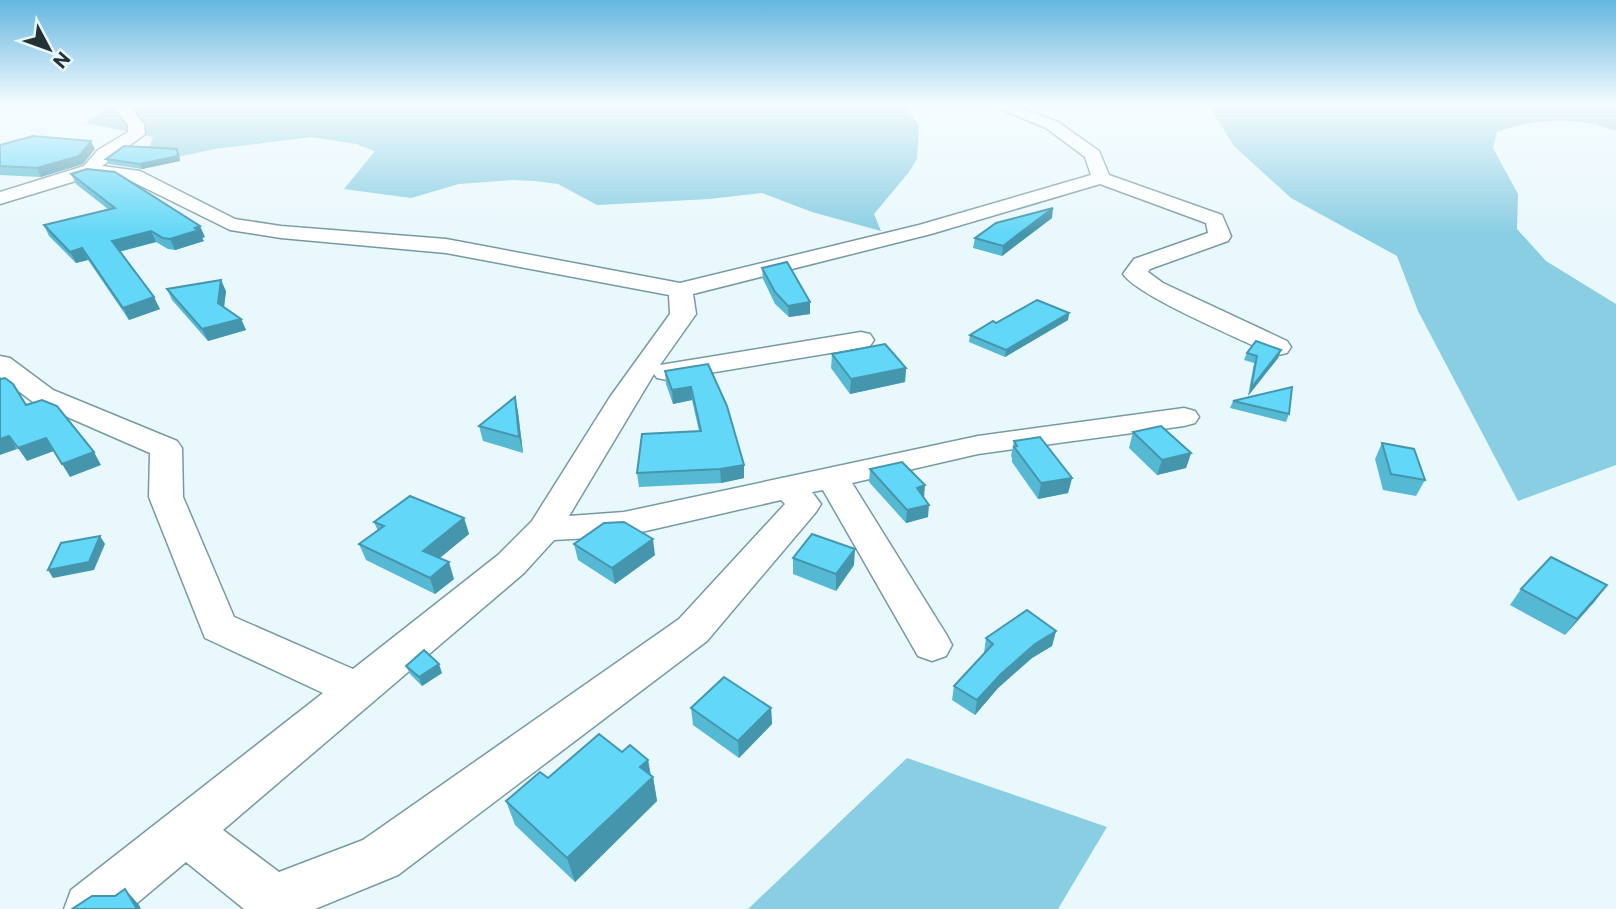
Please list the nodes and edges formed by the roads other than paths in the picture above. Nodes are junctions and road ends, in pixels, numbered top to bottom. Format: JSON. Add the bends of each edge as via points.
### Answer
{"nodes":[{"id":1,"x":113,"y":148,"type":"edge"},
{"id":2,"x":1084,"y":148,"type":"edge"},
{"id":3,"x":91,"y":170,"type":"junction"},
{"id":4,"x":1101,"y":178,"type":"junction"},
{"id":5,"x":0,"y":198,"type":"edge"},
{"id":6,"x":680,"y":290,"type":"junction"},
{"id":7,"x":861,"y":340,"type":"dead end"},
{"id":8,"x":1278,"y":347,"type":"edge"},
{"id":9,"x":0,"y":364,"type":"edge"},
{"id":10,"x":638,"y":377,"type":"junction"},
{"id":11,"x":1184,"y":417,"type":"dead end"},
{"id":12,"x":832,"y":478,"type":"junction"},
{"id":13,"x":788,"y":488,"type":"junction"},
{"id":14,"x":544,"y":529,"type":"junction"},
{"id":15,"x":932,"y":645,"type":"dead end"},
{"id":16,"x":357,"y":690,"type":"junction"},
{"id":17,"x":185,"y":831,"type":"junction"},
{"id":18,"x":90,"y":909,"type":"edge"}],
"edges":[{"from":1,"to":3,"type":"street"},
{"from":2,"to":4,"type":"street","via":[[1093,155]]},
{"from":3,"to":5,"type":"street"},
{"from":3,"to":6,"type":"street","via":[[133,175],[230,224],[446,246]]},
{"from":4,"to":6,"type":"street","via":[[924,230]]},
{"from":4,"to":8,"type":"street","via":[[1215,219],[1220,236],[1142,264],[1135,274]]},
{"from":6,"to":10,"type":"street","via":[[682,314]]},
{"from":7,"to":10,"type":"street"},
{"from":9,"to":16,"type":"street","via":[[43,396],[166,448],[166,497],[219,627]]},
{"from":10,"to":14,"type":"street"},
{"from":11,"to":12,"type":"street","via":[[978,445]]},
{"from":12,"to":13,"type":"street"},
{"from":12,"to":15,"type":"street"},
{"from":13,"to":14,"type":"street","via":[[624,524]]},
{"from":13,"to":17,"type":"street","via":[[804,504],[693,630],[380,858],[274,900]]},
{"from":14,"to":16,"type":"street","via":[[511,564]]},
{"from":16,"to":17,"type":"street"},
{"from":17,"to":18,"type":"street"}]}
